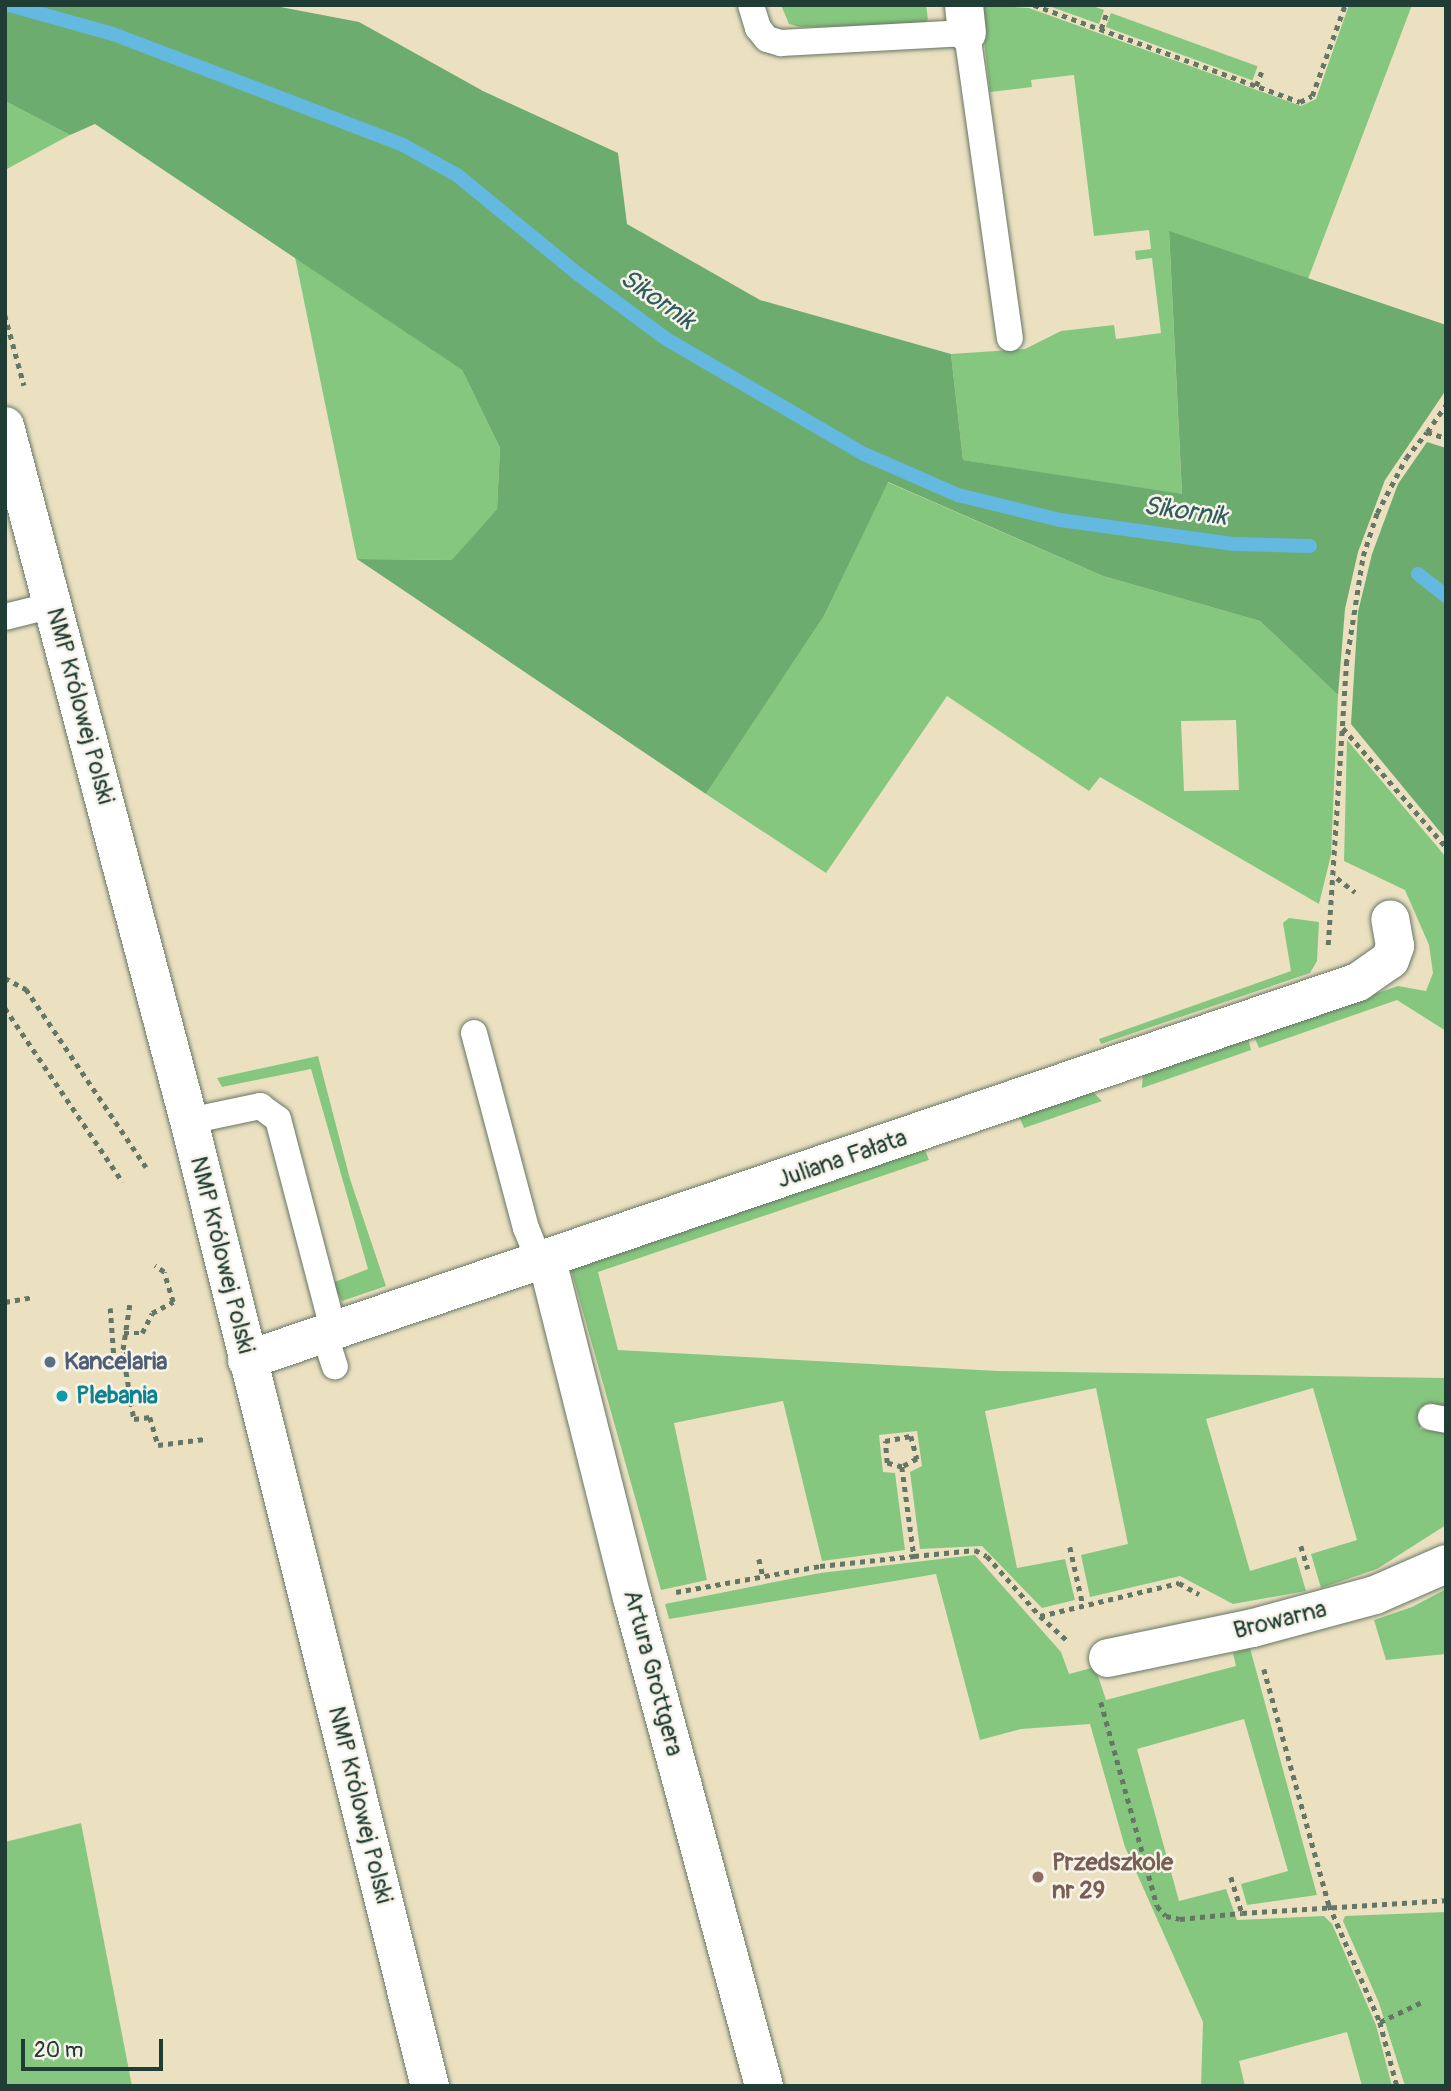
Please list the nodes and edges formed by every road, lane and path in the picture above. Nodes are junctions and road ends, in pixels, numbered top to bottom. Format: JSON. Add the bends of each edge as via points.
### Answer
{"nodes":[{"id":1,"x":751,"y":5,"type":"edge"},
{"id":2,"x":1034,"y":5,"type":"edge"},
{"id":3,"x":1345,"y":5,"type":"edge"},
{"id":4,"x":1107,"y":12,"type":"dead end"},
{"id":5,"x":965,"y":19,"type":"edge"},
{"id":6,"x":1101,"y":29,"type":"junction"},
{"id":7,"x":1262,"y":69,"type":"dead end"},
{"id":8,"x":1256,"y":86,"type":"junction"},
{"id":9,"x":5,"y":315,"type":"edge"},
{"id":10,"x":1010,"y":338,"type":"dead end"},
{"id":11,"x":25,"y":391,"type":"dead end"},
{"id":12,"x":1446,"y":405,"type":"edge"},
{"id":13,"x":6,"y":431,"type":"edge"},
{"id":14,"x":1427,"y":432,"type":"junction"},
{"id":15,"x":1446,"y":438,"type":"edge"},
{"id":16,"x":53,"y":605,"type":"junction"},
{"id":17,"x":5,"y":617,"type":"edge"},
{"id":18,"x":1343,"y":728,"type":"junction"},
{"id":19,"x":1446,"y":847,"type":"edge"},
{"id":20,"x":1390,"y":919,"type":"dead end"},
{"id":21,"x":1328,"y":949,"type":"dead end"},
{"id":22,"x":5,"y":978,"type":"edge"},
{"id":23,"x":5,"y":1008,"type":"edge"},
{"id":24,"x":474,"y":1032,"type":"dead end"},
{"id":25,"x":189,"y":1121,"type":"junction"},
{"id":26,"x":146,"y":1167,"type":"dead end"},
{"id":27,"x":123,"y":1182,"type":"dead end"},
{"id":28,"x":544,"y":1261,"type":"junction"},
{"id":29,"x":155,"y":1266,"type":"dead end"},
{"id":30,"x":33,"y":1297,"type":"dead end"},
{"id":31,"x":5,"y":1302,"type":"edge"},
{"id":32,"x":130,"y":1305,"type":"dead end"},
{"id":33,"x":110,"y":1308,"type":"dead end"},
{"id":34,"x":124,"y":1333,"type":"junction"},
{"id":35,"x":331,"y":1345,"type":"junction"},
{"id":36,"x":247,"y":1360,"type":"junction"},
{"id":37,"x":106,"y":1364,"type":"dead end"},
{"id":38,"x":205,"y":1439,"type":"dead end"},
{"id":39,"x":902,"y":1467,"type":"junction"},
{"id":40,"x":1070,"y":1547,"type":"dead end"},
{"id":41,"x":914,"y":1556,"type":"junction"},
{"id":42,"x":759,"y":1559,"type":"dead end"},
{"id":43,"x":1446,"y":1564,"type":"edge"},
{"id":44,"x":763,"y":1576,"type":"junction"},
{"id":45,"x":632,"y":1598,"type":"junction"},
{"id":46,"x":1210,"y":1600,"type":"dead end"},
{"id":47,"x":1083,"y":1605,"type":"junction"},
{"id":48,"x":1252,"y":1628,"type":"junction"},
{"id":49,"x":1108,"y":1658,"type":"joint"},
{"id":50,"x":1231,"y":1877,"type":"dead end"},
{"id":51,"x":1446,"y":1900,"type":"edge"},
{"id":52,"x":1329,"y":1905,"type":"junction"},
{"id":53,"x":1242,"y":1913,"type":"junction"},
{"id":54,"x":1422,"y":2002,"type":"dead end"},
{"id":55,"x":1380,"y":2022,"type":"junction"},
{"id":56,"x":430,"y":2086,"type":"edge"},
{"id":57,"x":764,"y":2086,"type":"edge"},
{"id":58,"x":1397,"y":2086,"type":"edge"}],
"edges":[{"from":1,"to":5,"type":"lane","via":[[758,28],[767,39],[781,43]]},
{"from":2,"to":6,"type":"path"},
{"from":3,"to":8,"type":"path","via":[[1312,96],[1300,102]]},
{"from":4,"to":6,"type":"path"},
{"from":5,"to":10,"type":"lane"},
{"from":6,"to":8,"type":"path"},
{"from":7,"to":8,"type":"path"},
{"from":9,"to":11,"type":"path"},
{"from":12,"to":14,"type":"path"},
{"from":13,"to":16,"type":"street","name":"NMP Królowej Polski"},
{"from":14,"to":15,"type":"path"},
{"from":14,"to":18,"type":"path","via":[[1390,485],[1363,556],[1352,610]]},
{"from":16,"to":17,"type":"lane"},
{"from":16,"to":25,"type":"street","name":"NMP Królowej Polski"},
{"from":18,"to":19,"type":"path"},
{"from":18,"to":21,"type":"path"},
{"from":20,"to":28,"type":"street","name":"Juliana Fałata","via":[[1395,946],[1390,960],[1359,982]]},
{"from":22,"to":26,"type":"path","via":[[26,989]]},
{"from":23,"to":27,"type":"path"},
{"from":24,"to":28,"type":"lane","via":[[526,1228]]},
{"from":25,"to":35,"type":"lane","via":[[260,1106],[278,1119]]},
{"from":25,"to":36,"type":"street","name":"NMP Królowej Polski"},
{"from":28,"to":35,"type":"street","name":"Juliana Fałata"},
{"from":28,"to":45,"type":"street","name":"Artura Grottgera"},
{"from":29,"to":34,"type":"path","via":[[164,1272],[173,1302],[152,1313],[142,1334]]},
{"from":30,"to":31,"type":"path"},
{"from":32,"to":34,"type":"path"},
{"from":33,"to":37,"type":"path","via":[[114,1363]]},
{"from":34,"to":38,"type":"path","via":[[134,1419],[150,1416],[158,1445]]},
{"from":35,"to":36,"type":"street","name":"Juliana Fałata"},
{"from":36,"to":56,"type":"street","name":"NMP Królowej Polski"},
{"from":39,"to":39,"type":"path","via":[[917,1459],[911,1436],[885,1441],[887,1463]]},
{"from":39,"to":41,"type":"path"},
{"from":40,"to":47,"type":"path"},
{"from":41,"to":44,"type":"path"},
{"from":41,"to":47,"type":"path","via":[[975,1550],[986,1556],[1040,1616]]},
{"from":42,"to":44,"type":"path"},
{"from":43,"to":48,"type":"street","name":"Browarna","via":[[1376,1595]]},
{"from":44,"to":45,"type":"path"},
{"from":45,"to":57,"type":"street","name":"Artura Grottgera"},
{"from":46,"to":47,"type":"path","via":[[1179,1583]]},
{"from":48,"to":49,"type":"street","name":"Browarna"},
{"from":48,"to":52,"type":"path"},
{"from":49,"to":53,"type":"path","via":[[1098,1683],[1128,1811],[1157,1906],[1166,1916],[1180,1919]]},
{"from":50,"to":53,"type":"path"},
{"from":51,"to":52,"type":"path"},
{"from":52,"to":53,"type":"path"},
{"from":52,"to":55,"type":"path"},
{"from":54,"to":55,"type":"path"},
{"from":55,"to":58,"type":"path"}]}
